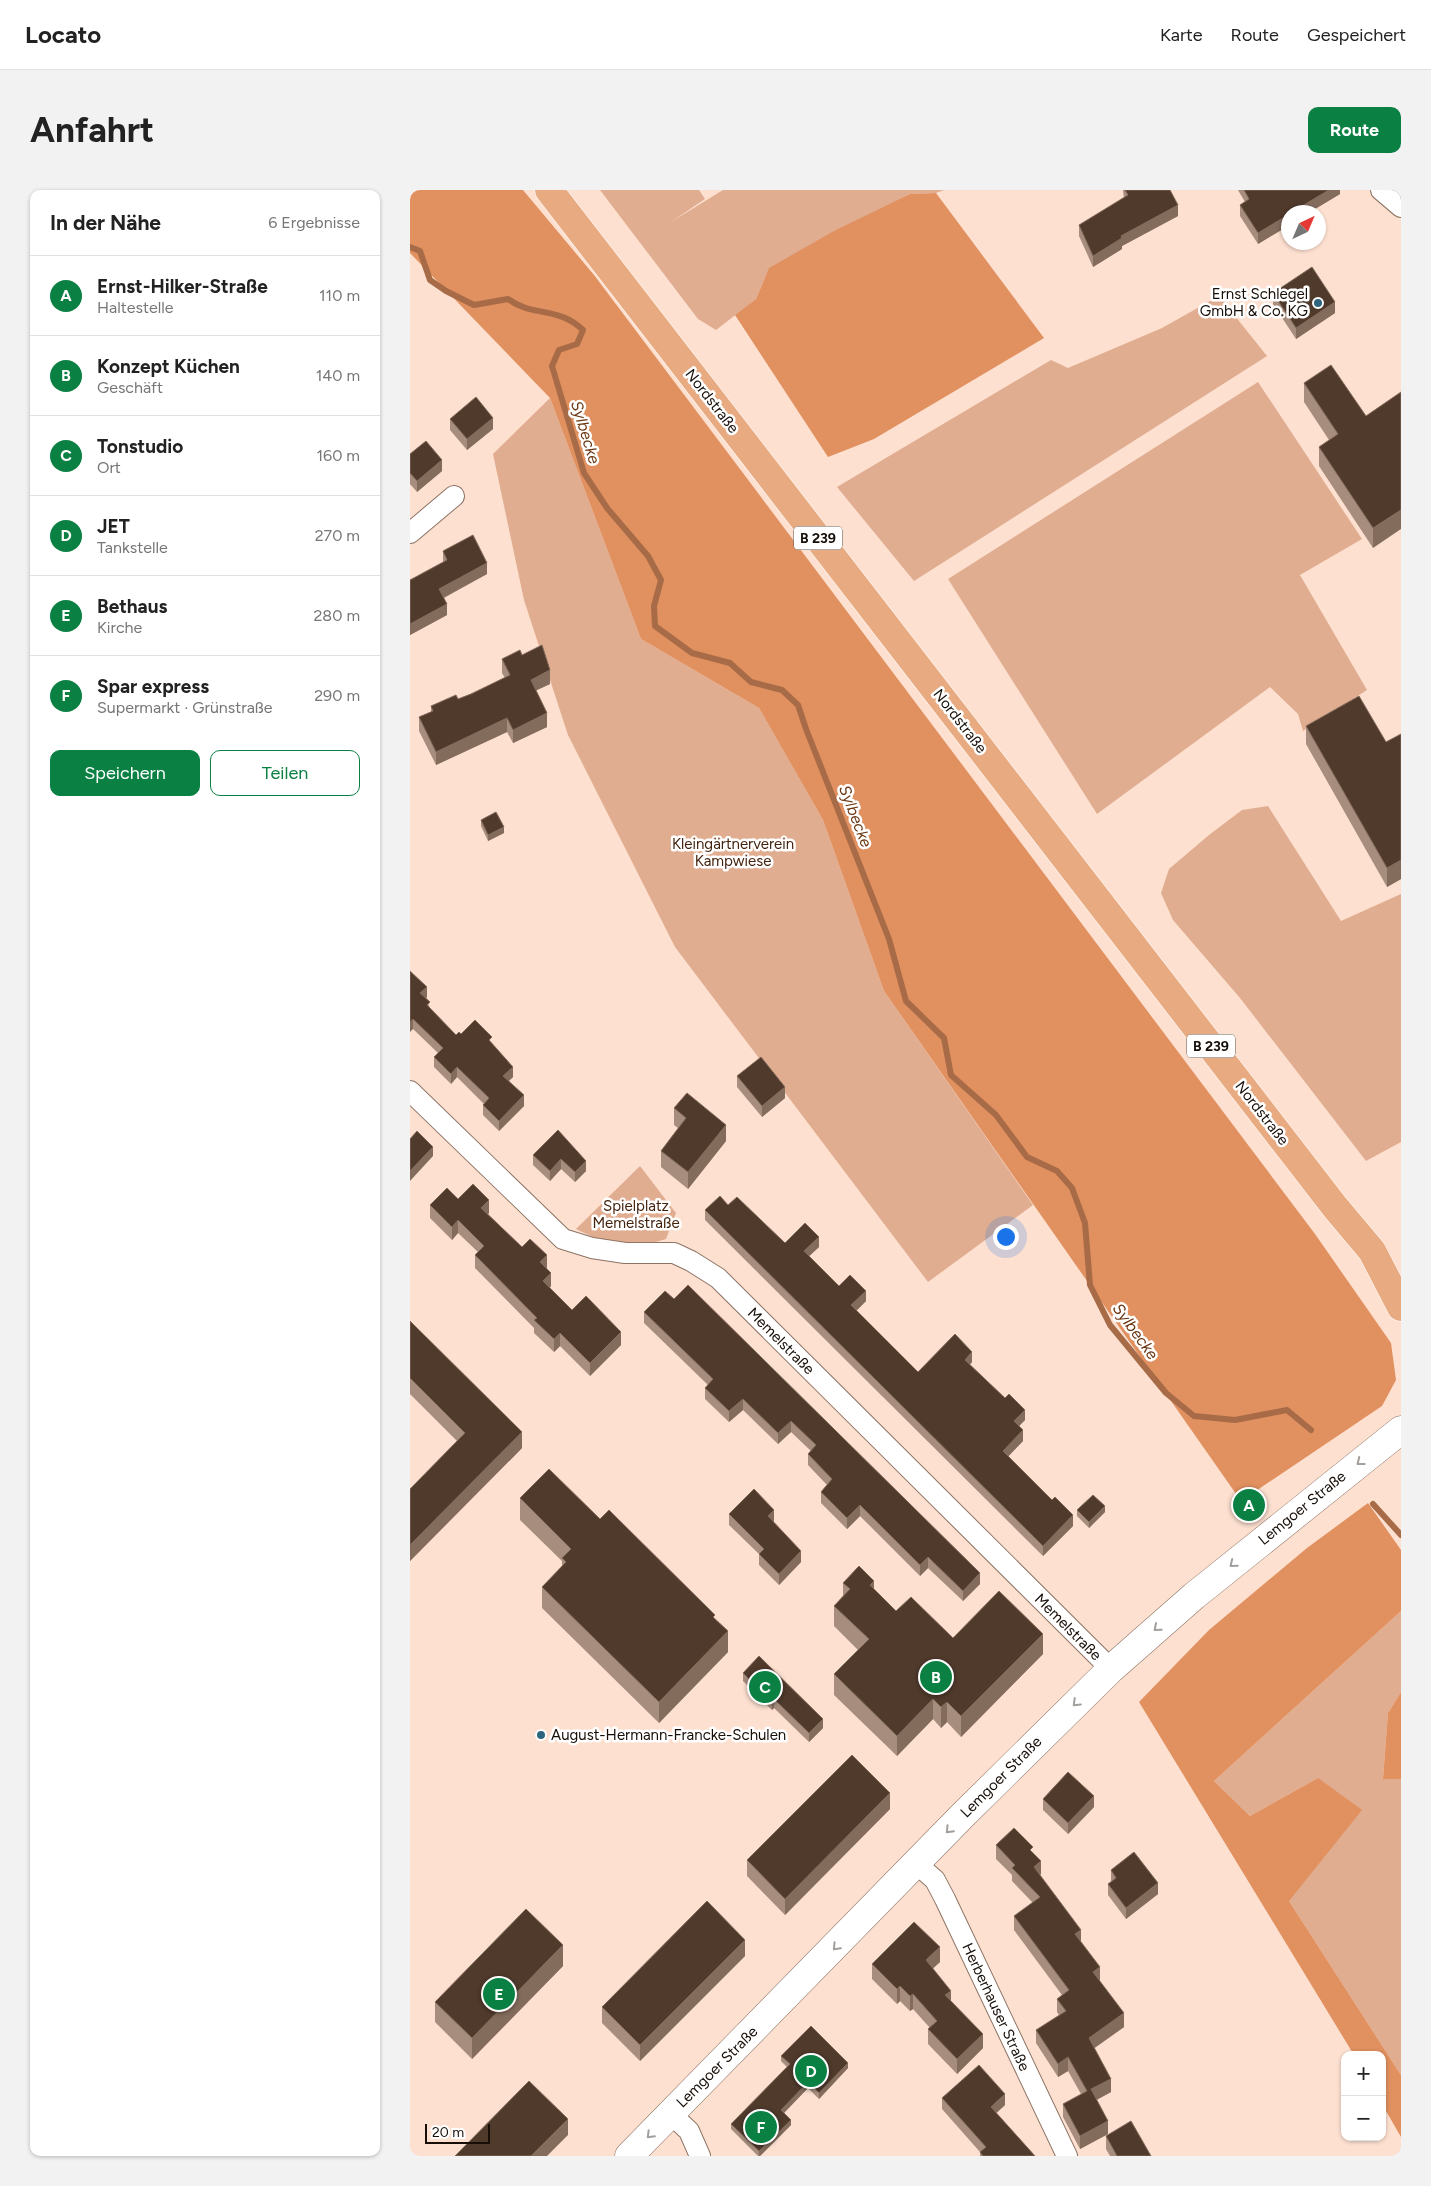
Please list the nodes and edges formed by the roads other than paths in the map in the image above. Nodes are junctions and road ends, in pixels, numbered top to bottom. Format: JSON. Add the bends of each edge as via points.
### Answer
{"nodes":[{"id":1,"x":549,"y":190,"type":"edge"},
{"id":2,"x":1380,"y":190,"type":"edge"},
{"id":3,"x":1401,"y":207,"type":"edge"},
{"id":4,"x":454,"y":496,"type":"dead end"},
{"id":5,"x":410,"y":533,"type":"edge"},
{"id":6,"x":410,"y":1091,"type":"edge"},
{"id":7,"x":1372,"y":1251,"type":"junction"},
{"id":8,"x":1401,"y":1269,"type":"edge"},
{"id":9,"x":1401,"y":1307,"type":"edge"},
{"id":10,"x":1401,"y":1430,"type":"edge"},
{"id":11,"x":1111,"y":1669,"type":"junction"},
{"id":12,"x":917,"y":1864,"type":"junction"},
{"id":13,"x":671,"y":2114,"type":"junction"},
{"id":14,"x":629,"y":2156,"type":"edge"},
{"id":15,"x":700,"y":2156,"type":"edge"},
{"id":16,"x":1067,"y":2156,"type":"edge"}],
"edges":[{"from":1,"to":7,"type":"main road","name":"Nordstraße","number":"B 239","via":[[1328,1199]]},
{"from":2,"to":3,"type":"street"},
{"from":4,"to":5,"type":"street"},
{"from":6,"to":11,"type":"street","name":"Memelstraße","via":[[564,1239],[592,1248],[626,1253],[674,1253],[718,1278]]},
{"from":7,"to":8,"type":"main road","name":"Nordstraße","number":"B 239"},
{"from":7,"to":9,"type":"main road","name":"Nordstraße","number":"B 239"},
{"from":10,"to":11,"type":"main road","name":"Lemgoer Straße","one_way":true,"via":[[1194,1596]]},
{"from":11,"to":12,"type":"main road","name":"Lemgoer Straße","one_way":true},
{"from":12,"to":13,"type":"main road","name":"Lemgoer Straße","one_way":true},
{"from":12,"to":16,"type":"street","name":"Herberhauser Straße","via":[[935,1880],[945,1899]]},
{"from":13,"to":14,"type":"main road","name":"Lemgoer Straße","one_way":true},
{"from":13,"to":15,"type":"street","via":[[689,2131]]}]}
